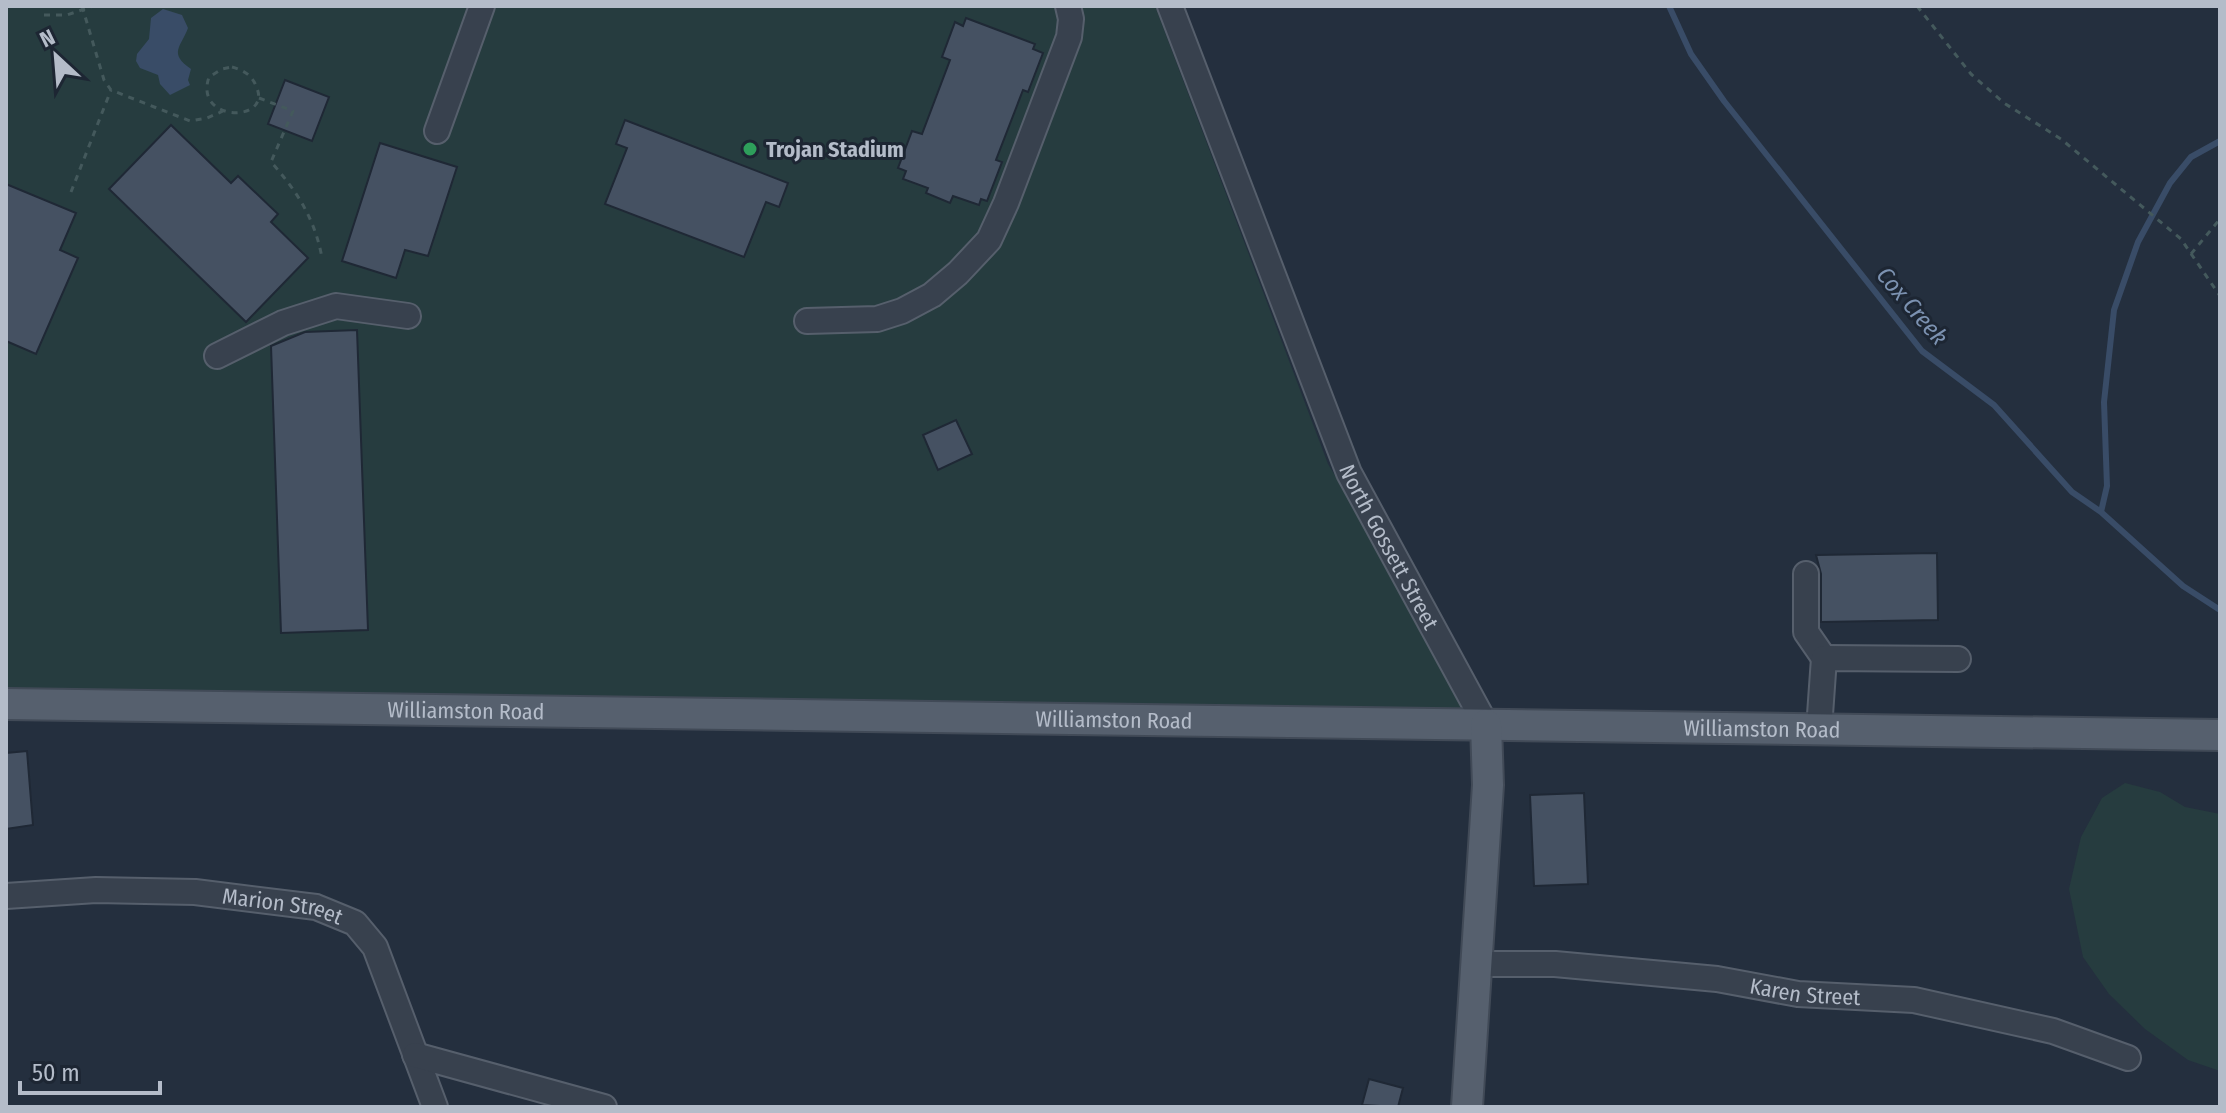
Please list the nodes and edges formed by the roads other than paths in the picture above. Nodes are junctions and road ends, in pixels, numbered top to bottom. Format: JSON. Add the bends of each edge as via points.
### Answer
{"nodes":[{"id":1,"x":482,"y":6,"type":"edge"},
{"id":2,"x":1068,"y":6,"type":"edge"},
{"id":3,"x":1170,"y":6,"type":"edge"},
{"id":4,"x":437,"y":131,"type":"dead end"},
{"id":5,"x":408,"y":316,"type":"dead end"},
{"id":6,"x":807,"y":321,"type":"dead end"},
{"id":7,"x":217,"y":356,"type":"dead end"},
{"id":8,"x":1806,"y":574,"type":"dead end"},
{"id":9,"x":1824,"y":658,"type":"junction"},
{"id":10,"x":1958,"y":659,"type":"dead end"},
{"id":11,"x":6,"y":704,"type":"edge"},
{"id":12,"x":1486,"y":725,"type":"junction"},
{"id":13,"x":1819,"y":729,"type":"junction"},
{"id":14,"x":2220,"y":735,"type":"edge"},
{"id":15,"x":6,"y":896,"type":"edge"},
{"id":16,"x":1475,"y":964,"type":"junction"},
{"id":17,"x":415,"y":1055,"type":"junction"},
{"id":18,"x":2128,"y":1058,"type":"dead end"},
{"id":19,"x":435,"y":1107,"type":"edge"},
{"id":20,"x":604,"y":1107,"type":"edge"},
{"id":21,"x":1467,"y":1107,"type":"edge"}],
"edges":[{"from":1,"to":4,"type":"street"},
{"from":2,"to":6,"type":"street","via":[[1069,37],[989,240],[932,295],[902,311],[877,319]]},
{"from":3,"to":12,"type":"street","name":"North Gossett Street","via":[[1349,473]]},
{"from":5,"to":7,"type":"street","via":[[336,306],[283,323]]},
{"from":8,"to":9,"type":"street","via":[[1806,632]]},
{"from":9,"to":10,"type":"street"},
{"from":9,"to":13,"type":"street"},
{"from":11,"to":12,"type":"main road","name":"Williamston Road"},
{"from":12,"to":13,"type":"main road","name":"Williamston Road"},
{"from":12,"to":16,"type":"main road","name":"North Gossett Street","via":[[1488,785]]},
{"from":13,"to":14,"type":"main road","name":"Williamston Road"},
{"from":15,"to":17,"type":"street","name":"Marion Street","via":[[96,890],[195,892],[316,907],[355,923],[375,947]]},
{"from":16,"to":18,"type":"street","name":"Karen Street","via":[[1555,964],[1717,979],[1798,994],[1914,1000],[2053,1031]]},
{"from":16,"to":21,"type":"main road","name":"North Gossett Street"},
{"from":17,"to":19,"type":"street","name":"Marion Street"},
{"from":17,"to":20,"type":"street"}]}
